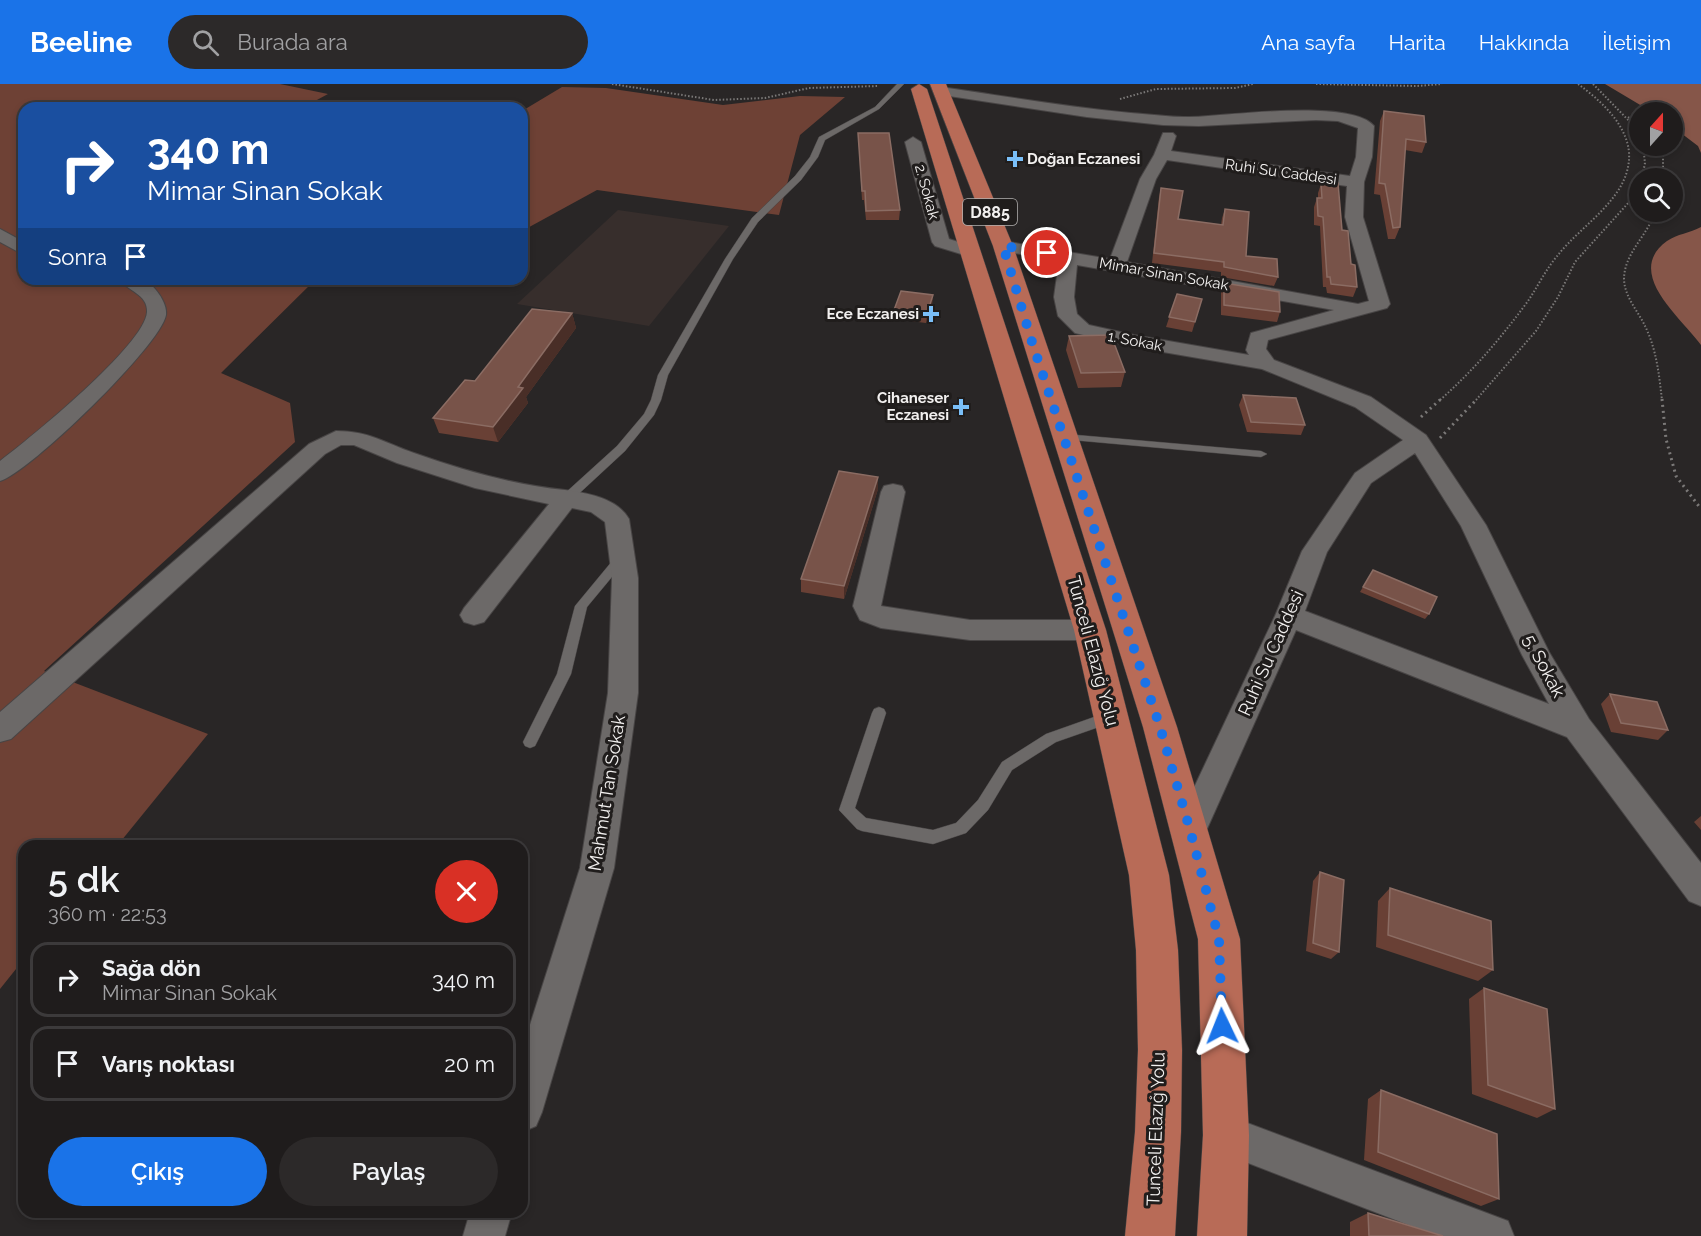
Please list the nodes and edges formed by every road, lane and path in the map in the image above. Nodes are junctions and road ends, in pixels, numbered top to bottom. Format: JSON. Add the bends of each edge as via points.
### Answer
{"nodes":[{"id":1,"x":612,"y":84,"type":"edge"},
{"id":2,"x":901,"y":84,"type":"edge"},
{"id":3,"x":1253,"y":84,"type":"edge"},
{"id":4,"x":1316,"y":84,"type":"edge"},
{"id":5,"x":1442,"y":84,"type":"edge"},
{"id":6,"x":1578,"y":84,"type":"edge"},
{"id":7,"x":1593,"y":84,"type":"edge"},
{"id":8,"x":880,"y":86,"type":"dead end"},
{"id":9,"x":932,"y":86,"type":"edge"},
{"id":10,"x":1119,"y":99,"type":"dead end"},
{"id":11,"x":1622,"y":114,"type":"junction"},
{"id":12,"x":1629,"y":118,"type":"edge"},
{"id":13,"x":1629,"y":121,"type":"edge"},
{"id":14,"x":1173,"y":122,"type":"junction"},
{"id":15,"x":913,"y":142,"type":"dead end"},
{"id":16,"x":1162,"y":155,"type":"junction"},
{"id":17,"x":1356,"y":182,"type":"junction"},
{"id":18,"x":1629,"y":202,"type":"edge"},
{"id":19,"x":1652,"y":222,"type":"edge"},
{"id":20,"x":0,"y":234,"type":"edge"},
{"id":21,"x":940,"y":242,"type":"joint"},
{"id":22,"x":18,"y":246,"type":"edge"},
{"id":23,"x":987,"y":249,"type":"junction"},
{"id":24,"x":1069,"y":257,"type":"junction"},
{"id":25,"x":1117,"y":265,"type":"junction"},
{"id":26,"x":140,"y":285,"type":"edge"},
{"id":27,"x":1361,"y":309,"type":"junction"},
{"id":28,"x":1267,"y":364,"type":"junction"},
{"id":29,"x":1065,"y":437,"type":"junction"},
{"id":30,"x":1417,"y":441,"type":"junction"},
{"id":31,"x":1262,"y":454,"type":"dead end"},
{"id":32,"x":0,"y":472,"type":"edge"},
{"id":33,"x":892,"y":492,"type":"dead end"},
{"id":34,"x":567,"y":498,"type":"junction"},
{"id":35,"x":1701,"y":509,"type":"edge"},
{"id":36,"x":622,"y":557,"type":"junction"},
{"id":37,"x":474,"y":615,"type":"dead end"},
{"id":38,"x":1289,"y":616,"type":"junction"},
{"id":39,"x":1090,"y":630,"type":"junction"},
{"id":40,"x":879,"y":713,"type":"dead end"},
{"id":41,"x":1112,"y":717,"type":"junction"},
{"id":42,"x":1578,"y":728,"type":"junction"},
{"id":43,"x":0,"y":730,"type":"edge"},
{"id":44,"x":530,"y":742,"type":"dead end"},
{"id":45,"x":1190,"y":830,"type":"junction"},
{"id":46,"x":1701,"y":890,"type":"edge"},
{"id":47,"x":528,"y":1092,"type":"edge"},
{"id":48,"x":1226,"y":1135,"type":"junction"},
{"id":49,"x":489,"y":1218,"type":"edge"},
{"id":50,"x":484,"y":1236,"type":"edge"},
{"id":51,"x":1150,"y":1236,"type":"edge"},
{"id":52,"x":1222,"y":1236,"type":"edge"},
{"id":53,"x":1493,"y":1236,"type":"edge"}],
"edges":[{"from":1,"to":8,"type":"path","via":[[726,100],[765,98],[809,88]]},
{"from":2,"to":34,"type":"lane","via":[[877,108],[822,139],[798,177],[755,220],[663,375],[650,414]]},
{"from":3,"to":10,"type":"path","via":[[1156,89]]},
{"from":4,"to":5,"type":"path"},
{"from":6,"to":30,"type":"path","via":[[1620,126],[1629,150],[1624,180],[1611,200],[1558,254],[1529,299]]},
{"from":7,"to":11,"type":"path"},
{"from":9,"to":14,"type":"street","via":[[1102,117]]},
{"from":9,"to":23,"type":"main road","name":"Tunceli Elazığ Yolu","number":"D885"},
{"from":11,"to":12,"type":"path"},
{"from":11,"to":13,"type":"path"},
{"from":14,"to":16,"type":"street"},
{"from":14,"to":17,"type":"street","via":[[1304,116],[1362,122],[1366,126],[1364,157]]},
{"from":15,"to":21,"type":"street","name":"2. Sokak"},
{"from":16,"to":17,"type":"street","name":"Ruhi Su Caddesi"},
{"from":16,"to":25,"type":"street","via":[[1148,180]]},
{"from":17,"to":27,"type":"street","name":"Ruhi Su Caddesi","via":[[1354,217],[1380,300],[1376,307]]},
{"from":18,"to":30,"type":"path","via":[[1575,262],[1558,297],[1515,358]]},
{"from":19,"to":35,"type":"path","via":[[1629,257],[1624,278],[1627,294],[1646,327],[1657,358],[1666,439],[1676,476]]},
{"from":20,"to":22,"type":"street"},
{"from":21,"to":23,"type":"street","name":"Mimar Sinan Sokak"},
{"from":23,"to":24,"type":"street","name":"Mimar Sinan Sokak"},
{"from":23,"to":29,"type":"main road","name":"Tunceli Elazığ Yolu","number":"D885","via":[[1032,342]]},
{"from":23,"to":39,"type":"main road","name":"Tunceli Elazığ Yolu","number":"D885"},
{"from":24,"to":25,"type":"street","name":"Mimar Sinan Sokak"},
{"from":24,"to":28,"type":"street","name":"1. Sokak","via":[[1064,297],[1068,316],[1082,329]]},
{"from":25,"to":27,"type":"street","name":"Mimar Sinan Sokak"},
{"from":26,"to":32,"type":"street","via":[[153,300],[158,314],[154,324],[85,399]]},
{"from":27,"to":28,"type":"street","name":"Ruhi Su Caddesi","via":[[1258,337],[1256,350]]},
{"from":28,"to":30,"type":"street","via":[[1363,402]]},
{"from":29,"to":31,"type":"lane"},
{"from":29,"to":45,"type":"main road","name":"Tunceli Elazığ Yolu","number":"D885"},
{"from":30,"to":38,"type":"street","name":"Ruhi Su Caddesi","via":[[1363,478],[1315,551]]},
{"from":30,"to":42,"type":"street","name":"5. Sokak","via":[[1473,525],[1536,655]]},
{"from":33,"to":39,"type":"street","via":[[867,606],[870,613],[881,618],[970,630]]},
{"from":34,"to":36,"type":"street","name":"Mahmut Tan Sokak","via":[[598,505],[617,519]]},
{"from":34,"to":37,"type":"street"},
{"from":34,"to":43,"type":"street","name":"Mahmut Tan Sokak","via":[[484,483],[357,438],[336,438],[316,449]]},
{"from":36,"to":44,"type":"lane","via":[[581,606],[564,674]]},
{"from":36,"to":47,"type":"street","name":"Mahmut Tan Sokak","via":[[623,693],[597,868]]},
{"from":38,"to":42,"type":"street"},
{"from":38,"to":45,"type":"street","name":"Ruhi Su Caddesi"},
{"from":39,"to":41,"type":"main road","name":"Tunceli Elazığ Yolu","number":"D885"},
{"from":40,"to":41,"type":"lane","via":[[847,810],[862,824],[933,837],[961,828],[983,805],[1007,766],[1051,738]]},
{"from":41,"to":51,"type":"main road","name":"Tunceli Elazığ Yolu","number":"D885","via":[[1149,874],[1157,950],[1158,1132]]},
{"from":42,"to":46,"type":"street","name":"5. Sokak"},
{"from":45,"to":48,"type":"main road","name":"Tunceli Elazığ Yolu","number":"D885","via":[[1219,939]]},
{"from":48,"to":52,"type":"main road","name":"Tunceli Elazığ Yolu","number":"D885"},
{"from":48,"to":53,"type":"street"},
{"from":49,"to":50,"type":"street"}]}
